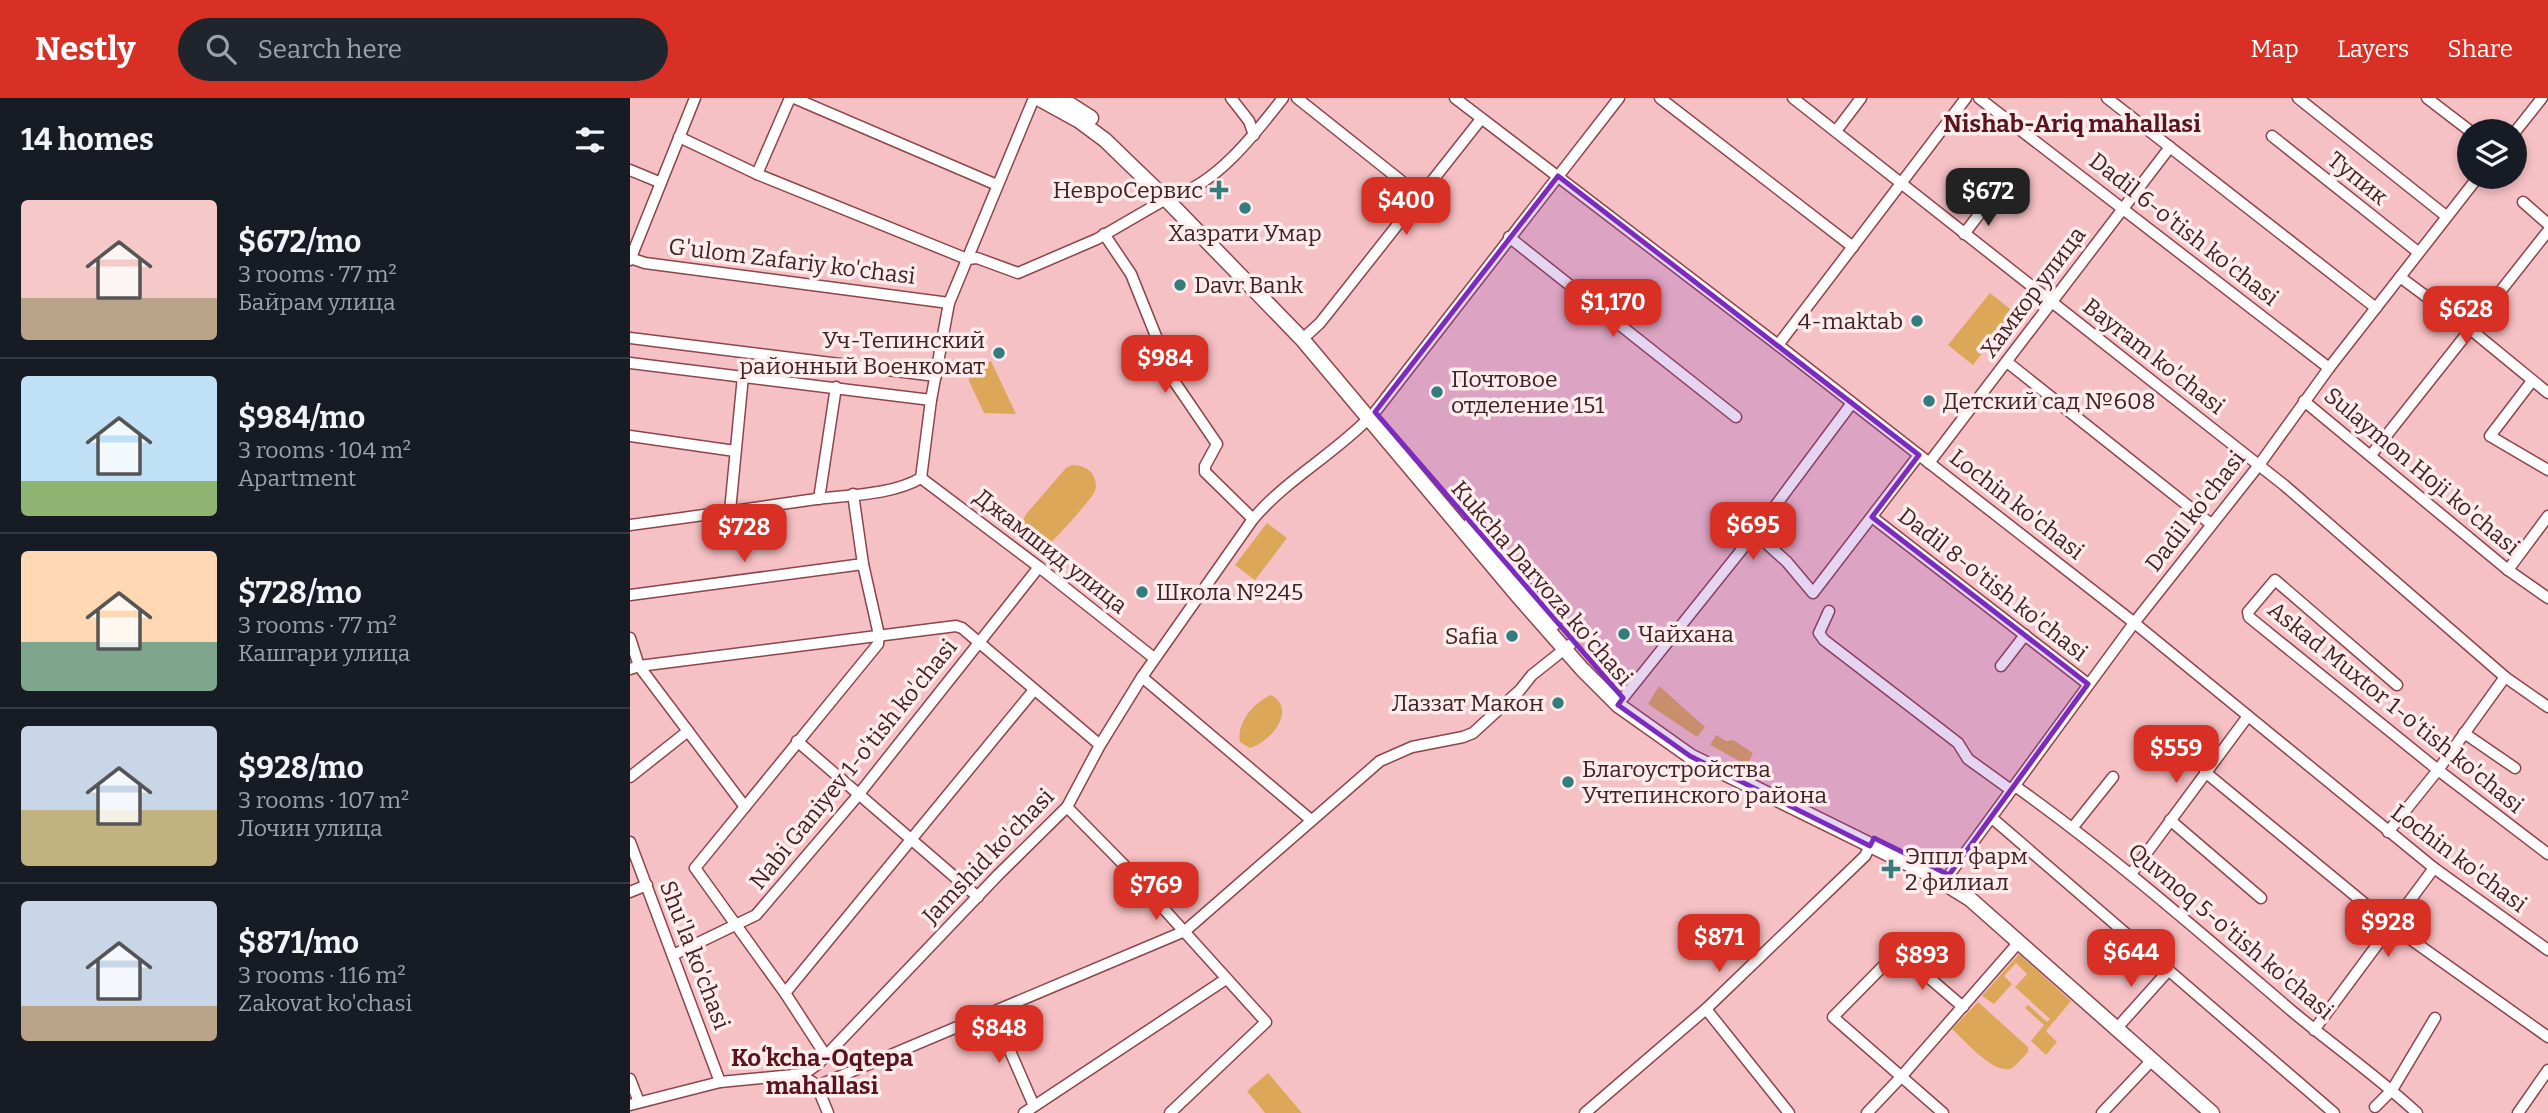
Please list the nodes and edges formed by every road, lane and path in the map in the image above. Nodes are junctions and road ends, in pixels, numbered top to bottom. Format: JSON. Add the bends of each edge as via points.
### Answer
{"nodes":[{"id":1,"x":792,"y":98,"type":"edge"},
{"id":2,"x":1036,"y":98,"type":"edge"},
{"id":3,"x":1231,"y":98,"type":"edge"},
{"id":4,"x":1283,"y":98,"type":"edge"},
{"id":5,"x":1297,"y":98,"type":"edge"},
{"id":6,"x":1455,"y":98,"type":"edge"},
{"id":7,"x":1619,"y":98,"type":"edge"},
{"id":8,"x":1660,"y":98,"type":"edge"},
{"id":9,"x":1793,"y":98,"type":"edge"},
{"id":10,"x":1861,"y":98,"type":"edge"},
{"id":11,"x":1966,"y":98,"type":"edge"},
{"id":12,"x":1979,"y":98,"type":"edge"},
{"id":13,"x":2107,"y":98,"type":"edge"},
{"id":14,"x":2298,"y":98,"type":"edge"},
{"id":15,"x":2427,"y":98,"type":"edge"},
{"id":16,"x":690,"y":99,"type":"edge"},
{"id":17,"x":2545,"y":99,"type":"edge"},
{"id":18,"x":1068,"y":100,"type":"edge"},
{"id":19,"x":1481,"y":119,"type":"junction"},
{"id":20,"x":2527,"y":119,"type":"edge"},
{"id":21,"x":2457,"y":121,"type":"edge"},
{"id":22,"x":1836,"y":131,"type":"junction"},
{"id":23,"x":1254,"y":135,"type":"junction"},
{"id":24,"x":2272,"y":136,"type":"dead end"},
{"id":25,"x":679,"y":137,"type":"junction"},
{"id":26,"x":2170,"y":147,"type":"junction"},
{"id":27,"x":630,"y":170,"type":"edge"},
{"id":28,"x":757,"y":174,"type":"junction"},
{"id":29,"x":1558,"y":176,"type":"junction"},
{"id":30,"x":660,"y":182,"type":"junction"},
{"id":31,"x":1902,"y":183,"type":"junction"},
{"id":32,"x":997,"y":185,"type":"junction"},
{"id":33,"x":2468,"y":189,"type":"edge"},
{"id":34,"x":1419,"y":195,"type":"junction"},
{"id":35,"x":1171,"y":197,"type":"junction"},
{"id":36,"x":2523,"y":202,"type":"dead end"},
{"id":37,"x":1987,"y":204,"type":"dead end"},
{"id":38,"x":2123,"y":208,"type":"junction"},
{"id":39,"x":2446,"y":216,"type":"junction"},
{"id":40,"x":2548,"y":224,"type":"edge"},
{"id":41,"x":2548,"y":231,"type":"edge"},
{"id":42,"x":1104,"y":234,"type":"junction"},
{"id":43,"x":1964,"y":234,"type":"junction"},
{"id":44,"x":1509,"y":237,"type":"junction"},
{"id":45,"x":1853,"y":247,"type":"junction"},
{"id":46,"x":2418,"y":253,"type":"junction"},
{"id":47,"x":630,"y":258,"type":"edge"},
{"id":48,"x":967,"y":259,"type":"junction"},
{"id":49,"x":2400,"y":277,"type":"junction"},
{"id":50,"x":2051,"y":301,"type":"junction"},
{"id":51,"x":949,"y":303,"type":"junction"},
{"id":52,"x":2376,"y":308,"type":"junction"},
{"id":53,"x":2470,"y":329,"type":"junction"},
{"id":54,"x":1305,"y":336,"type":"junction"},
{"id":55,"x":630,"y":338,"type":"edge"},
{"id":56,"x":1778,"y":345,"type":"junction"},
{"id":57,"x":2007,"y":362,"type":"junction"},
{"id":58,"x":630,"y":363,"type":"edge"},
{"id":59,"x":2329,"y":368,"type":"junction"},
{"id":60,"x":743,"y":376,"type":"junction"},
{"id":61,"x":936,"y":376,"type":"junction"},
{"id":62,"x":2548,"y":377,"type":"edge"},
{"id":63,"x":836,"y":387,"type":"junction"},
{"id":64,"x":2540,"y":387,"type":"edge"},
{"id":65,"x":931,"y":400,"type":"junction"},
{"id":66,"x":2304,"y":401,"type":"junction"},
{"id":67,"x":1852,"y":403,"type":"junction"},
{"id":68,"x":1373,"y":414,"type":"junction"},
{"id":69,"x":1736,"y":417,"type":"dead end"},
{"id":70,"x":630,"y":436,"type":"edge"},
{"id":71,"x":735,"y":451,"type":"junction"},
{"id":72,"x":1919,"y":455,"type":"junction"},
{"id":73,"x":2371,"y":455,"type":"junction"},
{"id":74,"x":1929,"y":463,"type":"junction"},
{"id":75,"x":2259,"y":465,"type":"junction"},
{"id":76,"x":2548,"y":470,"type":"edge"},
{"id":77,"x":921,"y":478,"type":"junction"},
{"id":78,"x":853,"y":494,"type":"junction"},
{"id":79,"x":820,"y":499,"type":"junction"},
{"id":80,"x":730,"y":511,"type":"junction"},
{"id":81,"x":2548,"y":516,"type":"edge"},
{"id":82,"x":1872,"y":517,"type":"junction"},
{"id":83,"x":1253,"y":519,"type":"junction"},
{"id":84,"x":2211,"y":524,"type":"junction"},
{"id":85,"x":630,"y":525,"type":"edge"},
{"id":86,"x":1755,"y":533,"type":"junction"},
{"id":87,"x":863,"y":564,"type":"junction"},
{"id":88,"x":1039,"y":567,"type":"junction"},
{"id":89,"x":2508,"y":570,"type":"junction"},
{"id":90,"x":630,"y":594,"type":"edge"},
{"id":91,"x":2548,"y":598,"type":"edge"},
{"id":92,"x":1829,"y":611,"type":"dead end"},
{"id":93,"x":2134,"y":623,"type":"junction"},
{"id":94,"x":879,"y":635,"type":"junction"},
{"id":95,"x":2025,"y":635,"type":"junction"},
{"id":96,"x":630,"y":638,"type":"edge"},
{"id":97,"x":978,"y":643,"type":"junction"},
{"id":98,"x":1568,"y":647,"type":"junction"},
{"id":99,"x":1154,"y":659,"type":"junction"},
{"id":100,"x":2001,"y":666,"type":"dead end"},
{"id":101,"x":634,"y":668,"type":"edge"},
{"id":102,"x":1142,"y":677,"type":"junction"},
{"id":103,"x":2505,"y":677,"type":"junction"},
{"id":104,"x":2088,"y":684,"type":"junction"},
{"id":105,"x":2397,"y":685,"type":"dead end"},
{"id":106,"x":1034,"y":690,"type":"junction"},
{"id":107,"x":1620,"y":701,"type":"junction"},
{"id":108,"x":2548,"y":707,"type":"edge"},
{"id":109,"x":2248,"y":716,"type":"junction"},
{"id":110,"x":688,"y":731,"type":"junction"},
{"id":111,"x":2464,"y":733,"type":"junction"},
{"id":112,"x":797,"y":741,"type":"junction"},
{"id":113,"x":1100,"y":745,"type":"junction"},
{"id":114,"x":2515,"y":768,"type":"dead end"},
{"id":115,"x":2438,"y":770,"type":"junction"},
{"id":116,"x":2206,"y":772,"type":"junction"},
{"id":117,"x":630,"y":777,"type":"edge"},
{"id":118,"x":2113,"y":777,"type":"dead end"},
{"id":119,"x":2013,"y":788,"type":"junction"},
{"id":120,"x":858,"y":795,"type":"junction"},
{"id":121,"x":745,"y":807,"type":"junction"},
{"id":122,"x":1067,"y":807,"type":"junction"},
{"id":123,"x":1992,"y":818,"type":"junction"},
{"id":124,"x":1311,"y":820,"type":"junction"},
{"id":125,"x":2170,"y":820,"type":"junction"},
{"id":126,"x":2073,"y":827,"type":"junction"},
{"id":127,"x":2388,"y":832,"type":"junction"},
{"id":128,"x":911,"y":840,"type":"junction"},
{"id":129,"x":630,"y":842,"type":"edge"},
{"id":130,"x":1872,"y":842,"type":"junction"},
{"id":131,"x":2548,"y":854,"type":"edge"},
{"id":132,"x":2434,"y":868,"type":"junction"},
{"id":133,"x":2131,"y":874,"type":"junction"},
{"id":134,"x":1947,"y":879,"type":"junction"},
{"id":135,"x":647,"y":885,"type":"junction"},
{"id":136,"x":630,"y":891,"type":"edge"},
{"id":137,"x":978,"y":897,"type":"junction"},
{"id":138,"x":2261,"y":898,"type":"dead end"},
{"id":139,"x":735,"y":926,"type":"junction"},
{"id":140,"x":2392,"y":926,"type":"junction"},
{"id":141,"x":1185,"y":931,"type":"junction"},
{"id":142,"x":2021,"y":939,"type":"junction"},
{"id":143,"x":2548,"y":950,"type":"edge"},
{"id":144,"x":673,"y":955,"type":"junction"},
{"id":145,"x":2169,"y":970,"type":"junction"},
{"id":146,"x":1226,"y":979,"type":"junction"},
{"id":147,"x":785,"y":993,"type":"junction"},
{"id":148,"x":1963,"y":1007,"type":"junction"},
{"id":149,"x":1706,"y":1009,"type":"junction"},
{"id":150,"x":993,"y":1012,"type":"junction"},
{"id":151,"x":2435,"y":1018,"type":"dead end"},
{"id":152,"x":2119,"y":1025,"type":"junction"},
{"id":153,"x":2314,"y":1030,"type":"junction"},
{"id":154,"x":2548,"y":1037,"type":"edge"},
{"id":155,"x":826,"y":1056,"type":"junction"},
{"id":156,"x":2155,"y":1057,"type":"junction"},
{"id":157,"x":2548,"y":1070,"type":"edge"},
{"id":158,"x":804,"y":1074,"type":"junction"},
{"id":159,"x":1901,"y":1077,"type":"junction"},
{"id":160,"x":630,"y":1079,"type":"edge"},
{"id":161,"x":720,"y":1082,"type":"junction"},
{"id":162,"x":817,"y":1086,"type":"junction"},
{"id":163,"x":2392,"y":1090,"type":"junction"},
{"id":164,"x":635,"y":1103,"type":"edge"},
{"id":165,"x":1034,"y":1106,"type":"junction"},
{"id":166,"x":2375,"y":1107,"type":"dead end"},
{"id":167,"x":828,"y":1113,"type":"edge"},
{"id":168,"x":1024,"y":1113,"type":"edge"},
{"id":169,"x":1170,"y":1113,"type":"edge"},
{"id":170,"x":1585,"y":1113,"type":"edge"},
{"id":171,"x":1789,"y":1113,"type":"edge"},
{"id":172,"x":1867,"y":1113,"type":"edge"},
{"id":173,"x":1943,"y":1113,"type":"edge"},
{"id":174,"x":2102,"y":1113,"type":"edge"},
{"id":175,"x":2212,"y":1113,"type":"edge"},
{"id":176,"x":2225,"y":1113,"type":"edge"},
{"id":177,"x":2333,"y":1113,"type":"edge"},
{"id":178,"x":2417,"y":1113,"type":"edge"},
{"id":179,"x":2518,"y":1113,"type":"edge"}],
"edges":[{"from":1,"to":28,"type":"street"},
{"from":1,"to":32,"type":"street"},
{"from":2,"to":32,"type":"street"},
{"from":2,"to":35,"type":"main road","name":"Kukcha Darvoza ko'chasi","via":[[1098,135]]},
{"from":3,"to":23,"type":"street"},
{"from":4,"to":23,"type":"street"},
{"from":5,"to":34,"type":"street"},
{"from":6,"to":19,"type":"street","name":"Lochin ko'chasi"},
{"from":7,"to":29,"type":"street","name":"Jamshid ko'chasi"},
{"from":8,"to":45,"type":"street"},
{"from":9,"to":22,"type":"street","name":"Bayram ko'chasi"},
{"from":10,"to":22,"type":"street"},
{"from":11,"to":31,"type":"street"},
{"from":12,"to":38,"type":"street","name":"Dadil 6-o'tish ko'chasi"},
{"from":13,"to":26,"type":"street"},
{"from":14,"to":39,"type":"street"},
{"from":15,"to":21,"type":"street"},
{"from":16,"to":25,"type":"street"},
{"from":17,"to":20,"type":"street"},
{"from":18,"to":35,"type":"main road","name":"Kukcha Darvoza ko'chasi","via":[[1111,134]]},
{"from":19,"to":29,"type":"street","name":"Lochin ko'chasi"},
{"from":19,"to":34,"type":"street"},
{"from":22,"to":31,"type":"street","name":"Bayram ko'chasi"},
{"from":23,"to":35,"type":"street","via":[[1220,168],[1187,192]]},
{"from":24,"to":46,"type":"street","name":"Тупик"},
{"from":25,"to":28,"type":"street"},
{"from":25,"to":30,"type":"street"},
{"from":26,"to":38,"type":"street","name":"Хамкор улица"},
{"from":26,"to":52,"type":"street"},
{"from":27,"to":30,"type":"street"},
{"from":28,"to":48,"type":"street"},
{"from":29,"to":44,"type":"street","name":"Jamshid ko'chasi"},
{"from":29,"to":56,"type":"street","name":"Lochin ko'chasi"},
{"from":30,"to":47,"type":"street"},
{"from":31,"to":43,"type":"street","name":"Bayram ko'chasi"},
{"from":31,"to":45,"type":"street"},
{"from":32,"to":48,"type":"street"},
{"from":33,"to":39,"type":"street","name":"Dadil ko'chasi"},
{"from":34,"to":54,"type":"street"},
{"from":35,"to":42,"type":"street"},
{"from":35,"to":54,"type":"main road","name":"Kukcha Darvoza ko'chasi"},
{"from":36,"to":40,"type":"street"},
{"from":37,"to":43,"type":"street"},
{"from":38,"to":50,"type":"street","name":"Хамкор улица"},
{"from":38,"to":59,"type":"street","name":"Dadil 6-o'tish ko'chasi"},
{"from":39,"to":46,"type":"street","name":"Dadil ko'chasi"},
{"from":41,"to":53,"type":"street"},
{"from":42,"to":48,"type":"street","via":[[1024,273]]},
{"from":42,"to":83,"type":"street","via":[[1131,274],[1174,381],[1217,444],[1205,472]]},
{"from":43,"to":50,"type":"street","name":"Bayram ko'chasi"},
{"from":44,"to":68,"type":"street","name":"Jamshid ko'chasi"},
{"from":44,"to":69,"type":"street"},
{"from":45,"to":56,"type":"street"},
{"from":46,"to":49,"type":"street","name":"Dadil ko'chasi"},
{"from":47,"to":51,"type":"street","name":"G'ulom Zafariy ko'chasi"},
{"from":48,"to":51,"type":"street"},
{"from":49,"to":52,"type":"street","name":"Dadil ko'chasi"},
{"from":49,"to":53,"type":"street"},
{"from":50,"to":57,"type":"street","name":"Хамкор улица"},
{"from":50,"to":75,"type":"street","name":"Bayram ko'chasi"},
{"from":51,"to":61,"type":"street"},
{"from":52,"to":59,"type":"street","name":"Dadil ko'chasi"},
{"from":53,"to":64,"type":"street"},
{"from":53,"to":73,"type":"street"},
{"from":54,"to":68,"type":"main road","name":"Kukcha Darvoza ko'chasi"},
{"from":55,"to":61,"type":"street"},
{"from":56,"to":67,"type":"street","name":"Lochin ko'chasi"},
{"from":57,"to":74,"type":"street","name":"Хамкор улица"},
{"from":57,"to":84,"type":"street"},
{"from":58,"to":60,"type":"street"},
{"from":59,"to":66,"type":"street","name":"Dadil ko'chasi"},
{"from":60,"to":63,"type":"street"},
{"from":60,"to":71,"type":"street"},
{"from":61,"to":65,"type":"street"},
{"from":62,"to":64,"type":"street"},
{"from":63,"to":65,"type":"street"},
{"from":63,"to":79,"type":"street"},
{"from":64,"to":76,"type":"street","via":[[2490,436]]},
{"from":65,"to":77,"type":"street"},
{"from":66,"to":73,"type":"street","name":"Sulaymon Hoji ko'chasi"},
{"from":66,"to":75,"type":"street","name":"Dadil ko'chasi"},
{"from":67,"to":72,"type":"street","name":"Lochin ko'chasi"},
{"from":67,"to":86,"type":"street"},
{"from":68,"to":83,"type":"street","name":"Jamshid ko'chasi","via":[[1269,500]]},
{"from":68,"to":98,"type":"main road","name":"Kukcha Darvoza ko'chasi"},
{"from":70,"to":71,"type":"street"},
{"from":71,"to":80,"type":"street"},
{"from":72,"to":74,"type":"street","name":"Lochin ko'chasi"},
{"from":72,"to":82,"type":"street"},
{"from":73,"to":89,"type":"street","name":"Sulaymon Hoji ko'chasi"},
{"from":74,"to":93,"type":"street","name":"Lochin ko'chasi"},
{"from":75,"to":84,"type":"street","name":"Dadil ko'chasi"},
{"from":75,"to":103,"type":"street","name":"Bayram ko'chasi"},
{"from":77,"to":78,"type":"street"},
{"from":77,"to":88,"type":"street","name":"Джамшид улица"},
{"from":78,"to":79,"type":"street"},
{"from":78,"to":87,"type":"street"},
{"from":79,"to":80,"type":"street"},
{"from":80,"to":85,"type":"street"},
{"from":81,"to":89,"type":"street"},
{"from":82,"to":86,"type":"street","via":[[1813,593]]},
{"from":82,"to":95,"type":"street","name":"Dadil 8-o'tish ko'chasi"},
{"from":83,"to":99,"type":"street","name":"Jamshid ko'chasi"},
{"from":84,"to":93,"type":"street","name":"Dadil ko'chasi"},
{"from":86,"to":107,"type":"street"},
{"from":87,"to":90,"type":"street"},
{"from":87,"to":94,"type":"street"},
{"from":88,"to":97,"type":"street","name":"Nabi Ganiyev 1-o'tish ko'chasi"},
{"from":88,"to":99,"type":"street","name":"Джамшид улица"},
{"from":89,"to":91,"type":"street","name":"Sulaymon Hoji ko'chasi"},
{"from":92,"to":119,"type":"street","name":"Quvnoq 5-o'tish ko'chasi","via":[[1819,632],[1824,640],[1958,743],[1968,759]]},
{"from":93,"to":104,"type":"street","name":"Dadil ko'chasi"},
{"from":93,"to":109,"type":"street","name":"Lochin ko'chasi"},
{"from":94,"to":97,"type":"street","via":[[956,626]]},
{"from":94,"to":101,"type":"street"},
{"from":94,"to":112,"type":"street","via":[[878,644]]},
{"from":95,"to":100,"type":"street"},
{"from":95,"to":104,"type":"street","name":"Dadil 8-o'tish ko'chasi"},
{"from":96,"to":101,"type":"street"},
{"from":97,"to":106,"type":"street"},
{"from":97,"to":120,"type":"street","name":"Nabi Ganiyev 1-o'tish ko'chasi"},
{"from":98,"to":107,"type":"main road","name":"Kukcha Darvoza ko'chasi"},
{"from":98,"to":124,"type":"street","via":[[1473,733],[1412,747],[1380,761]]},
{"from":99,"to":102,"type":"street","name":"Jamshid ko'chasi"},
{"from":101,"to":110,"type":"street"},
{"from":102,"to":113,"type":"street","name":"Jamshid ko'chasi"},
{"from":102,"to":124,"type":"street"},
{"from":103,"to":108,"type":"street","name":"Bayram ko'chasi"},
{"from":103,"to":111,"type":"street"},
{"from":104,"to":119,"type":"street","name":"Dadil ko'chasi"},
{"from":105,"to":115,"type":"street","name":"Askad Muxtor 1-o'tish ko'chasi","via":[[2276,580],[2248,612]]},
{"from":106,"to":113,"type":"street"},
{"from":106,"to":128,"type":"street"},
{"from":107,"to":130,"type":"main road","name":"Kukcha Darvoza ko'chasi","via":[[1695,748]]},
{"from":109,"to":116,"type":"street"},
{"from":109,"to":127,"type":"street","name":"Lochin ko'chasi"},
{"from":110,"to":117,"type":"street"},
{"from":110,"to":121,"type":"street"},
{"from":111,"to":114,"type":"street"},
{"from":111,"to":115,"type":"street"},
{"from":112,"to":120,"type":"street"},
{"from":112,"to":121,"type":"street"},
{"from":113,"to":122,"type":"street","name":"Jamshid ko'chasi"},
{"from":115,"to":127,"type":"street"},
{"from":115,"to":131,"type":"street","name":"Askad Muxtor 1-o'tish ko'chasi"},
{"from":116,"to":125,"type":"street"},
{"from":116,"to":140,"type":"street"},
{"from":118,"to":126,"type":"street"},
{"from":119,"to":123,"type":"street","name":"Dadil ko'chasi"},
{"from":119,"to":126,"type":"street","name":"Quvnoq 5-o'tish ko'chasi"},
{"from":120,"to":128,"type":"street"},
{"from":120,"to":139,"type":"street","name":"Nabi Ganiyev 1-o'tish ko'chasi","via":[[756,915]]},
{"from":121,"to":139,"type":"street","via":[[695,868]]},
{"from":122,"to":137,"type":"street","name":"Jamshid ko'chasi"},
{"from":122,"to":141,"type":"street"},
{"from":123,"to":134,"type":"street","name":"Dadil ko'chasi"},
{"from":123,"to":145,"type":"street"},
{"from":124,"to":141,"type":"street"},
{"from":125,"to":133,"type":"street"},
{"from":125,"to":138,"type":"street"},
{"from":126,"to":133,"type":"street","name":"Quvnoq 5-o'tish ko'chasi"},
{"from":127,"to":132,"type":"street","name":"Lochin ko'chasi"},
{"from":128,"to":137,"type":"street"},
{"from":128,"to":147,"type":"street"},
{"from":129,"to":135,"type":"street","name":"Shu'la ko'chasi"},
{"from":130,"to":134,"type":"main road","name":"Kukcha Darvoza ko'chasi"},
{"from":130,"to":149,"type":"street","via":[[1861,859]]},
{"from":132,"to":140,"type":"street"},
{"from":132,"to":143,"type":"street","name":"Lochin ko'chasi"},
{"from":133,"to":153,"type":"street","name":"Quvnoq 5-o'tish ko'chasi"},
{"from":134,"to":142,"type":"main road","name":"Kukcha Darvoza ko'chasi"},
{"from":135,"to":136,"type":"street"},
{"from":135,"to":144,"type":"street","name":"Shu'la ko'chasi"},
{"from":137,"to":155,"type":"street","name":"Jamshid ko'chasi"},
{"from":139,"to":144,"type":"street","name":"Nabi Ganiyev 1-o'tish ko'chasi"},
{"from":139,"to":147,"type":"street"},
{"from":140,"to":153,"type":"street"},
{"from":140,"to":154,"type":"street"},
{"from":141,"to":146,"type":"street"},
{"from":141,"to":150,"type":"street"},
{"from":142,"to":148,"type":"street"},
{"from":142,"to":152,"type":"main road","name":"Kukcha Darvoza ko'chasi"},
{"from":144,"to":161,"type":"street","name":"Shu'la ko'chasi"},
{"from":145,"to":152,"type":"street"},
{"from":145,"to":177,"type":"street"},
{"from":146,"to":165,"type":"street"},
{"from":146,"to":169,"type":"street","via":[[1266,1022]]},
{"from":147,"to":155,"type":"street"},
{"from":148,"to":159,"type":"street"},
{"from":148,"to":159,"type":"street","via":[[1898,951],[1835,1013],[1836,1020]]},
{"from":149,"to":170,"type":"street"},
{"from":149,"to":171,"type":"street"},
{"from":150,"to":162,"type":"street"},
{"from":150,"to":165,"type":"street"},
{"from":151,"to":163,"type":"street"},
{"from":152,"to":156,"type":"main road","name":"Kukcha Darvoza ko'chasi"},
{"from":153,"to":163,"type":"street","name":"Quvnoq 5-o'tish ko'chasi"},
{"from":155,"to":158,"type":"street","name":"Jamshid ko'chasi"},
{"from":156,"to":174,"type":"street"},
{"from":156,"to":175,"type":"main road","name":"Kukcha Darvoza ko'chasi"},
{"from":156,"to":176,"type":"main road","name":"Kukcha Darvoza ko'chasi"},
{"from":157,"to":179,"type":"street"},
{"from":158,"to":161,"type":"street"},
{"from":158,"to":162,"type":"street"},
{"from":159,"to":172,"type":"street"},
{"from":159,"to":173,"type":"street"},
{"from":160,"to":164,"type":"street"},
{"from":161,"to":164,"type":"street"},
{"from":162,"to":167,"type":"street"},
{"from":163,"to":166,"type":"street"},
{"from":163,"to":178,"type":"street","name":"Quvnoq 5-o'tish ko'chasi"},
{"from":165,"to":168,"type":"street"}]}
